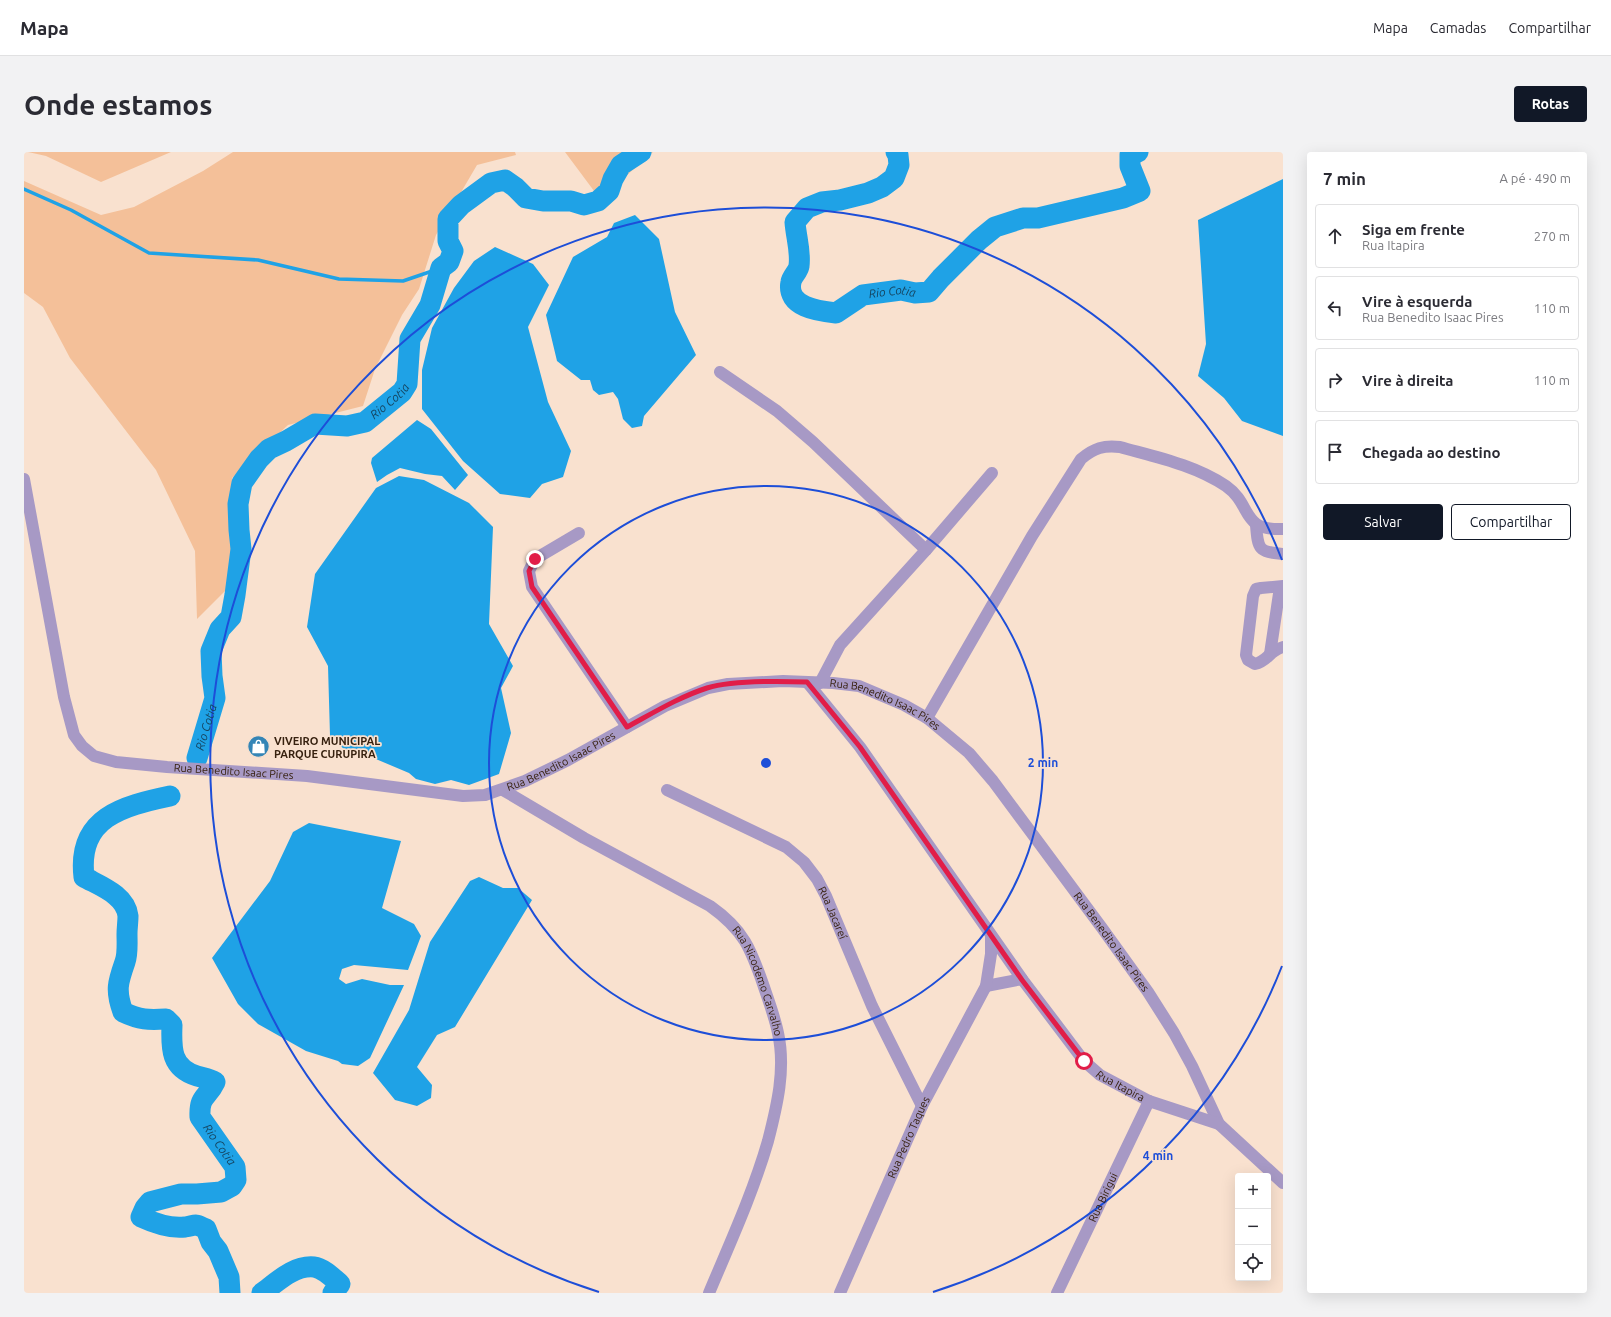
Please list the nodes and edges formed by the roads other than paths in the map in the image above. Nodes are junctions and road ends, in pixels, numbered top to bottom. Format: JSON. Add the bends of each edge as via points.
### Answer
{"nodes":[{"id":1,"x":720,"y":372,"type":"dead end"},
{"id":2,"x":992,"y":473,"type":"dead end"},
{"id":3,"x":24,"y":479,"type":"edge"},
{"id":4,"x":1256,"y":525,"type":"junction"},
{"id":5,"x":1283,"y":529,"type":"edge"},
{"id":6,"x":579,"y":533,"type":"dead end"},
{"id":7,"x":926,"y":550,"type":"junction"},
{"id":8,"x":1283,"y":554,"type":"edge"},
{"id":9,"x":1281,"y":586,"type":"edge"},
{"id":10,"x":1283,"y":647,"type":"edge"},
{"id":11,"x":1270,"y":654,"type":"junction"},
{"id":12,"x":807,"y":682,"type":"junction"},
{"id":13,"x":820,"y":682,"type":"junction"},
{"id":14,"x":927,"y":718,"type":"junction"},
{"id":15,"x":627,"y":727,"type":"junction"},
{"id":16,"x":503,"y":790,"type":"junction"},
{"id":17,"x":668,"y":790,"type":"dead end"},
{"id":18,"x":992,"y":936,"type":"junction"},
{"id":19,"x":1022,"y":980,"type":"junction"},
{"id":20,"x":986,"y":986,"type":"junction"},
{"id":21,"x":1149,"y":1101,"type":"junction"},
{"id":22,"x":922,"y":1106,"type":"junction"},
{"id":23,"x":1219,"y":1124,"type":"junction"},
{"id":24,"x":1283,"y":1183,"type":"edge"},
{"id":25,"x":709,"y":1293,"type":"edge"},
{"id":26,"x":840,"y":1293,"type":"edge"},
{"id":27,"x":1057,"y":1293,"type":"edge"}],
"edges":[{"from":1,"to":7,"type":"street","via":[[777,411],[814,442]]},
{"from":2,"to":7,"type":"street"},
{"from":3,"to":16,"type":"street","name":"Rua Benedito Isaac Pires","via":[[64,697],[74,736],[94,756],[116,762],[307,776],[463,796],[485,795]]},
{"from":4,"to":5,"type":"street"},
{"from":4,"to":8,"type":"street","via":[[1260,547],[1266,552]]},
{"from":4,"to":14,"type":"street","via":[[1237,495],[1228,487],[1185,465],[1120,447],[1098,447],[1089,452],[1081,459],[1032,536]]},
{"from":6,"to":15,"type":"street","via":[[535,559],[529,571],[532,587]]},
{"from":7,"to":13,"type":"street","via":[[840,645]]},
{"from":9,"to":11,"type":"street"},
{"from":9,"to":11,"type":"street","via":[[1261,588],[1256,590],[1253,596],[1246,655],[1254,664],[1263,662]]},
{"from":10,"to":11,"type":"street"},
{"from":12,"to":13,"type":"street","name":"Rua Benedito Isaac Pires"},
{"from":12,"to":15,"type":"street","name":"Rua Benedito Isaac Pires","via":[[728,684],[708,688],[686,696]]},
{"from":12,"to":18,"type":"street","name":"Rua Itapira","via":[[860,747]]},
{"from":13,"to":14,"type":"street","name":"Rua Benedito Isaac Pires","via":[[859,686],[898,702]]},
{"from":14,"to":23,"type":"street","name":"Rua Benedito Isaac Pires","via":[[970,753],[1102,928],[1174,1033]]},
{"from":15,"to":16,"type":"street","name":"Rua Benedito Isaac Pires","via":[[568,760]]},
{"from":16,"to":25,"type":"street","name":"Rua Nicodemo Carvalho","via":[[727,917],[752,952],[778,1033],[781,1074],[778,1105],[758,1174]]},
{"from":17,"to":22,"type":"street","name":"Rua Jacareí","via":[[786,847],[804,862],[826,896],[872,1006]]},
{"from":18,"to":19,"type":"street","name":"Rua Itapira"},
{"from":18,"to":20,"type":"street","name":"Rua Pedro Taques","via":[[992,954]]},
{"from":19,"to":20,"type":"street"},
{"from":19,"to":21,"type":"street","name":"Rua Itapira","via":[[1084,1061],[1100,1075]]},
{"from":20,"to":22,"type":"street","name":"Rua Pedro Taques"},
{"from":21,"to":23,"type":"street","name":"Rua Itapira"},
{"from":21,"to":27,"type":"street","name":"Rua Birigui"},
{"from":22,"to":26,"type":"street","name":"Rua Pedro Taques"},
{"from":23,"to":24,"type":"street","name":"Rua Benedito Isaac Pires"}]}
